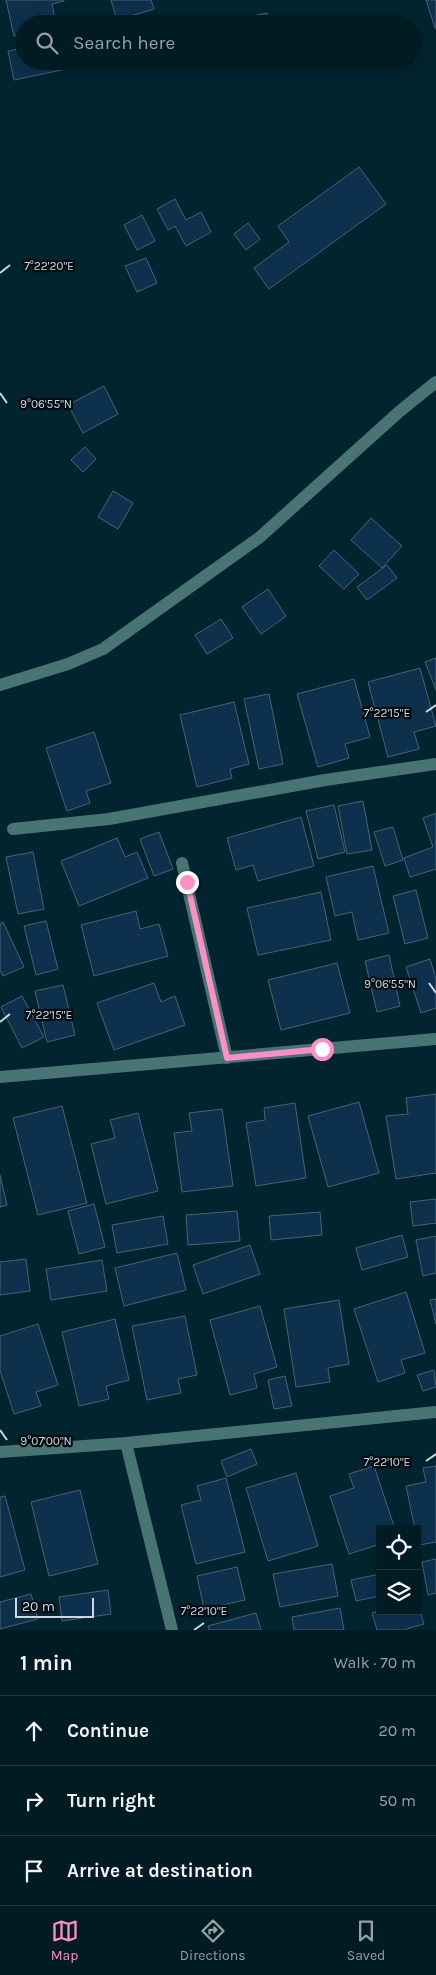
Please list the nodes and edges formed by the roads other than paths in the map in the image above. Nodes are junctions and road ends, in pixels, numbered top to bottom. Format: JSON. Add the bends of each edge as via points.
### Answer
{"nodes":[{"id":1,"x":436,"y":382,"type":"edge"},
{"id":2,"x":0,"y":685,"type":"edge"},
{"id":3,"x":436,"y":764,"type":"edge"},
{"id":4,"x":13,"y":829,"type":"dead end"},
{"id":5,"x":182,"y":863,"type":"dead end"},
{"id":6,"x":436,"y":1039,"type":"edge"},
{"id":7,"x":227,"y":1058,"type":"junction"},
{"id":8,"x":0,"y":1077,"type":"edge"},
{"id":9,"x":436,"y":1412,"type":"edge"},
{"id":10,"x":126,"y":1443,"type":"junction"},
{"id":11,"x":0,"y":1452,"type":"edge"},
{"id":12,"x":172,"y":1630,"type":"edge"}],
"edges":[{"from":1,"to":2,"type":"street","via":[[260,537],[103,649],[68,664]]},
{"from":3,"to":4,"type":"street","via":[[326,780],[109,820]]},
{"from":5,"to":7,"type":"street"},
{"from":6,"to":7,"type":"street"},
{"from":7,"to":8,"type":"street"},
{"from":9,"to":10,"type":"street"},
{"from":10,"to":11,"type":"street"},
{"from":10,"to":12,"type":"street"}]}
